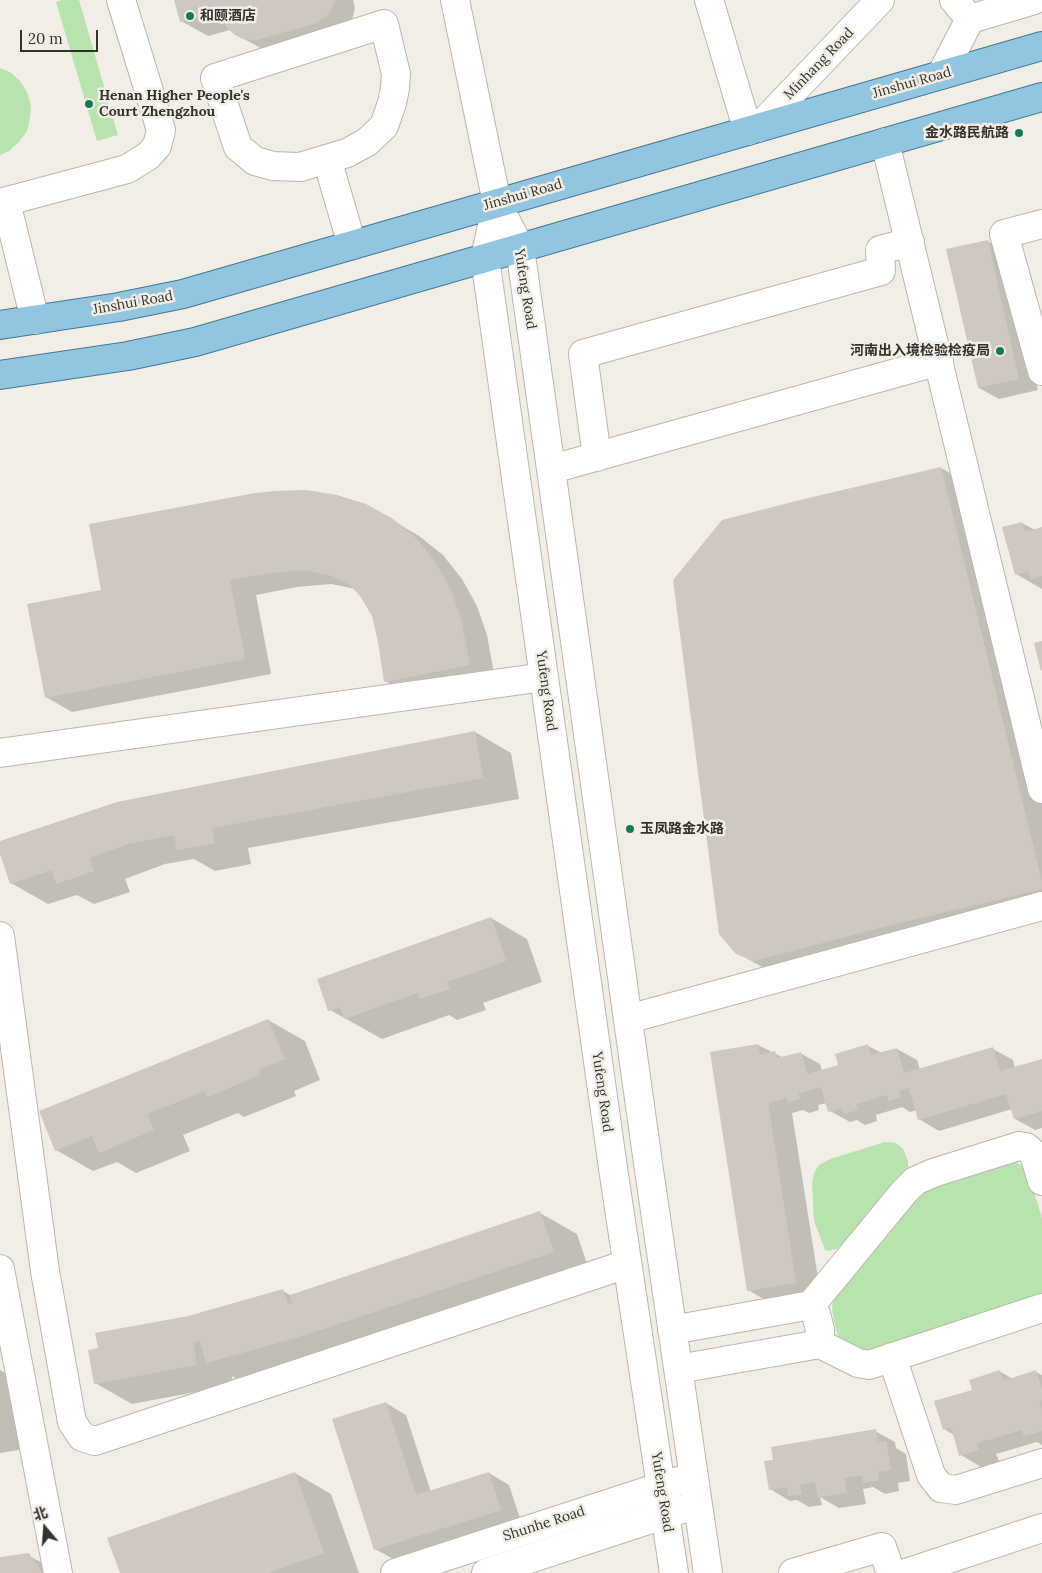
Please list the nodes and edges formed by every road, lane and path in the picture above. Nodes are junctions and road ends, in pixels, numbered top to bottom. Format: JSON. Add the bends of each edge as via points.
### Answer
{"nodes":[{"id":1,"x":121,"y":0,"type":"edge"},
{"id":2,"x":455,"y":0,"type":"edge"},
{"id":3,"x":709,"y":0,"type":"edge"},
{"id":4,"x":880,"y":0,"type":"edge"},
{"id":5,"x":1034,"y":0,"type":"edge"},
{"id":6,"x":962,"y":10,"type":"edge"},
{"id":7,"x":1042,"y":46,"type":"edge"},
{"id":8,"x":941,"y":75,"type":"junction"},
{"id":9,"x":1042,"y":97,"type":"edge"},
{"id":10,"x":753,"y":129,"type":"junction"},
{"id":11,"x":885,"y":142,"type":"junction"},
{"id":12,"x":327,"y":159,"type":"junction"},
{"id":13,"x":3,"y":203,"type":"edge"},
{"id":14,"x":497,"y":203,"type":"junction"},
{"id":15,"x":1042,"y":224,"type":"edge"},
{"id":16,"x":910,"y":242,"type":"junction"},
{"id":17,"x":352,"y":245,"type":"junction"},
{"id":18,"x":520,"y":248,"type":"junction"},
{"id":19,"x":485,"y":258,"type":"junction"},
{"id":20,"x":35,"y":320,"type":"junction"},
{"id":21,"x":0,"y":325,"type":"edge"},
{"id":22,"x":939,"y":361,"type":"junction"},
{"id":23,"x":1042,"y":371,"type":"edge"},
{"id":24,"x":0,"y":375,"type":"edge"},
{"id":25,"x":598,"y":456,"type":"junction"},
{"id":26,"x":552,"y":469,"type":"junction"},
{"id":27,"x":544,"y":677,"type":"junction"},
{"id":28,"x":0,"y":753,"type":"edge"},
{"id":29,"x":1042,"y":789,"type":"edge"},
{"id":30,"x":1042,"y":906,"type":"edge"},
{"id":31,"x":0,"y":936,"type":"edge"},
{"id":32,"x":628,"y":1019,"type":"junction"},
{"id":33,"x":1034,"y":1145,"type":"edge"},
{"id":34,"x":1042,"y":1181,"type":"edge"},
{"id":35,"x":627,"y":1264,"type":"junction"},
{"id":36,"x":0,"y":1270,"type":"edge"},
{"id":37,"x":811,"y":1305,"type":"junction"},
{"id":38,"x":1042,"y":1308,"type":"edge"},
{"id":39,"x":672,"y":1330,"type":"junction"},
{"id":40,"x":820,"y":1344,"type":"junction"},
{"id":41,"x":892,"y":1357,"type":"junction"},
{"id":42,"x":678,"y":1369,"type":"junction"},
{"id":43,"x":1042,"y":1463,"type":"edge"},
{"id":44,"x":693,"y":1476,"type":"junction"},
{"id":45,"x":661,"y":1486,"type":"junction"},
{"id":46,"x":698,"y":1504,"type":"junction"},
{"id":47,"x":665,"y":1515,"type":"junction"},
{"id":48,"x":1042,"y":1528,"type":"edge"},
{"id":49,"x":513,"y":1569,"type":"edge"},
{"id":50,"x":58,"y":1573,"type":"edge"},
{"id":51,"x":395,"y":1573,"type":"edge"},
{"id":52,"x":486,"y":1573,"type":"edge"},
{"id":53,"x":674,"y":1573,"type":"edge"},
{"id":54,"x":708,"y":1573,"type":"edge"},
{"id":55,"x":793,"y":1573,"type":"edge"},
{"id":56,"x":891,"y":1573,"type":"edge"},
{"id":57,"x":906,"y":1573,"type":"edge"}],
"edges":[{"from":1,"to":13,"type":"street","via":[[161,130],[157,146],[127,169]]},
{"from":2,"to":14,"type":"street"},
{"from":3,"to":10,"type":"street"},
{"from":4,"to":10,"type":"street","name":"Minhang Road"},
{"from":5,"to":6,"type":"street"},
{"from":6,"to":8,"type":"street"},
{"from":7,"to":8,"type":"main road","name":"Jinshui Road"},
{"from":8,"to":10,"type":"main road","name":"Jinshui Road"},
{"from":9,"to":11,"type":"main road"},
{"from":10,"to":14,"type":"main road","name":"Jinshui Road"},
{"from":11,"to":16,"type":"street"},
{"from":11,"to":18,"type":"main road"},
{"from":12,"to":12,"type":"street","via":[[300,167],[273,166],[255,161],[238,147],[215,78],[384,24],[396,74],[392,103],[384,126],[367,142]]},
{"from":12,"to":17,"type":"street"},
{"from":13,"to":20,"type":"street"},
{"from":14,"to":17,"type":"main road","name":"Jinshui Road"},
{"from":14,"to":18,"type":"street","name":"Yufeng Road"},
{"from":14,"to":19,"type":"street","name":"Yufeng Road"},
{"from":15,"to":23,"type":"street","via":[[1004,234]]},
{"from":16,"to":22,"type":"street"},
{"from":16,"to":25,"type":"street","via":[[880,250],[881,271],[583,354]]},
{"from":17,"to":20,"type":"main road","name":"Jinshui Road","via":[[183,294]]},
{"from":18,"to":19,"type":"main road"},
{"from":18,"to":26,"type":"street","name":"Yufeng Road"},
{"from":19,"to":24,"type":"main road","via":[[194,342],[128,356]]},
{"from":19,"to":27,"type":"street","name":"Yufeng Road"},
{"from":20,"to":21,"type":"main road","name":"Jinshui Road"},
{"from":22,"to":25,"type":"street"},
{"from":22,"to":29,"type":"street"},
{"from":25,"to":26,"type":"street"},
{"from":26,"to":32,"type":"street","name":"Yufeng Road"},
{"from":27,"to":28,"type":"street"},
{"from":27,"to":35,"type":"street","name":"Yufeng Road"},
{"from":30,"to":32,"type":"street"},
{"from":31,"to":35,"type":"street","via":[[46,1271],[72,1422],[82,1437],[95,1441]]},
{"from":32,"to":39,"type":"street","name":"Yufeng Road"},
{"from":33,"to":34,"type":"street"},
{"from":33,"to":37,"type":"street","via":[[1019,1146],[915,1181]]},
{"from":35,"to":45,"type":"street","name":"Yufeng Road"},
{"from":36,"to":50,"type":"street"},
{"from":37,"to":39,"type":"street"},
{"from":37,"to":40,"type":"street","via":[[820,1330]]},
{"from":38,"to":41,"type":"street"},
{"from":39,"to":42,"type":"street","name":"Yufeng Road"},
{"from":40,"to":41,"type":"street","via":[[869,1365]]},
{"from":40,"to":42,"type":"street"},
{"from":41,"to":43,"type":"street","via":[[930,1474],[941,1488],[956,1490]]},
{"from":42,"to":44,"type":"street","name":"Yufeng Road"},
{"from":44,"to":45,"type":"street","name":"Shunhe Road"},
{"from":44,"to":46,"type":"street","name":"Yufeng Road"},
{"from":45,"to":47,"type":"street","name":"Yufeng Road"},
{"from":45,"to":51,"type":"street","name":"Shunhe Road"},
{"from":46,"to":47,"type":"street","name":"Shunhe Road"},
{"from":46,"to":54,"type":"street","name":"Yufeng Road"},
{"from":47,"to":49,"type":"street","name":"Shunhe Road"},
{"from":47,"to":53,"type":"street","name":"Yufeng Road"},
{"from":48,"to":57,"type":"street"},
{"from":49,"to":52,"type":"street","name":"Shunhe Road"},
{"from":55,"to":56,"type":"street","via":[[882,1547]]}]}
